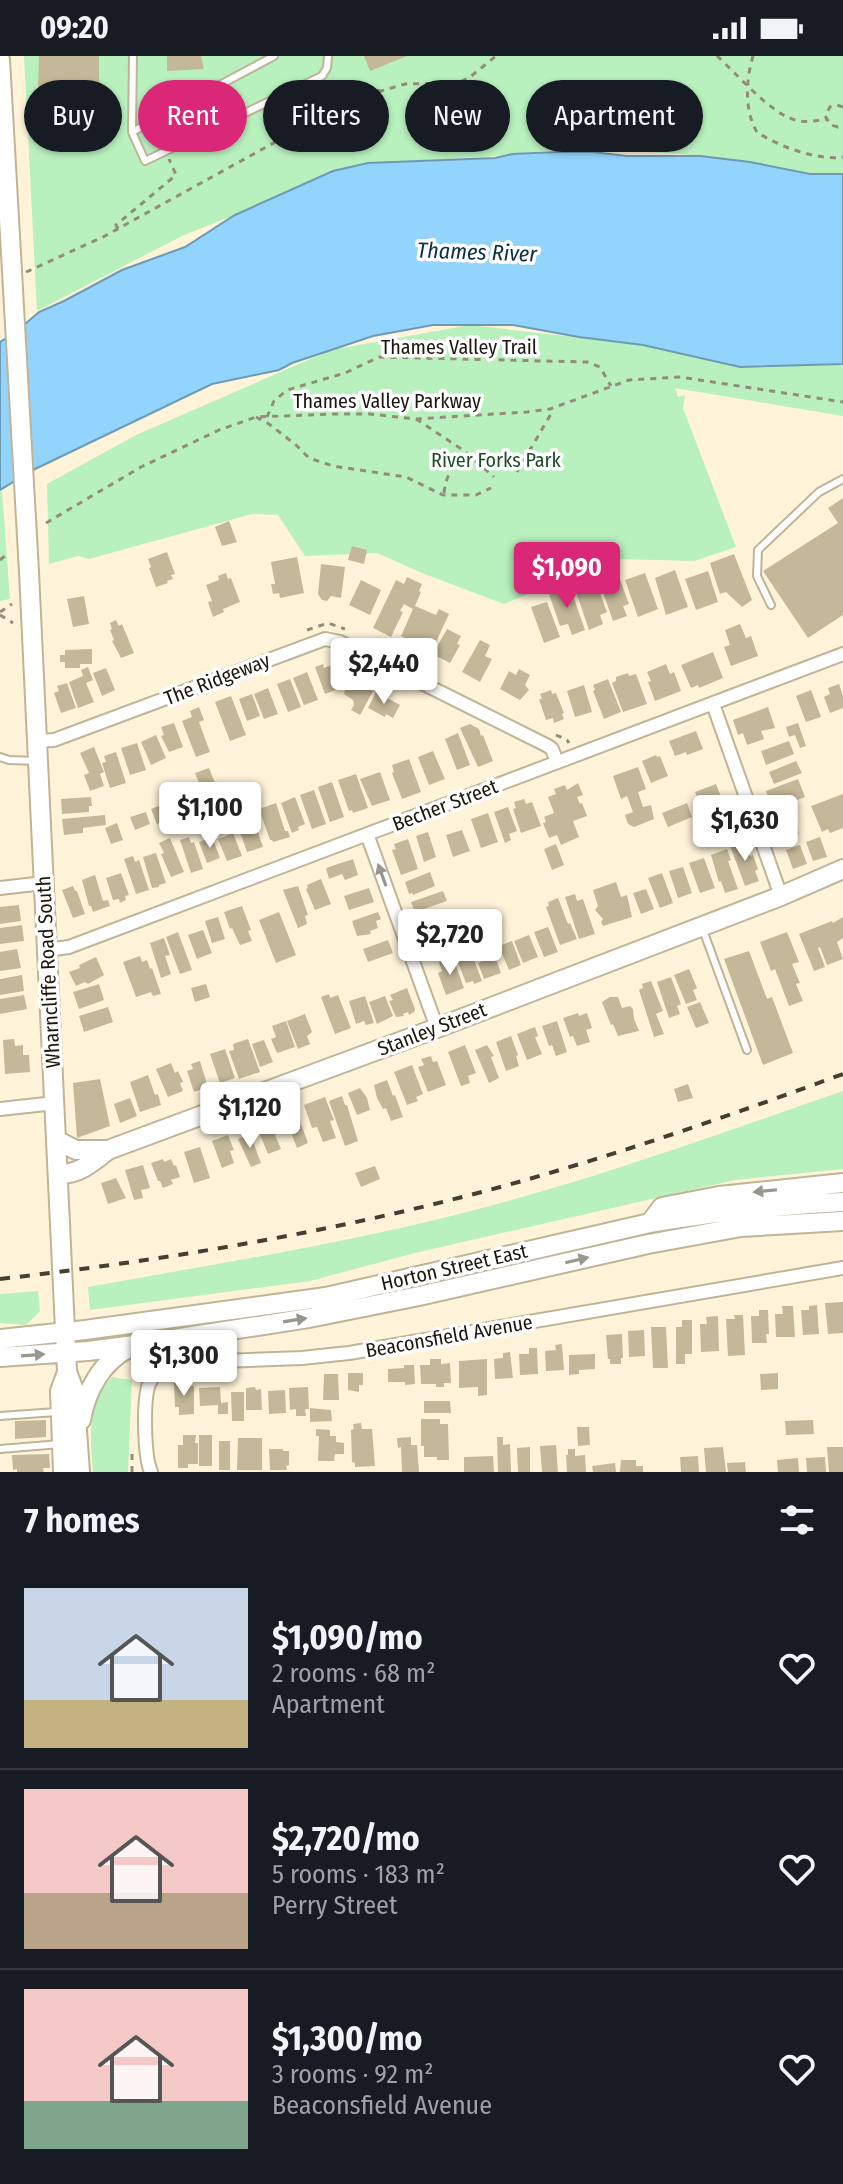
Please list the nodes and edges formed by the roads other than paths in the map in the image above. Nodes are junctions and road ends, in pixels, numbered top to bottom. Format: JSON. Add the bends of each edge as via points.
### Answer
{"nodes":[{"id":1,"x":133,"y":56,"type":"edge"},
{"id":2,"x":274,"y":56,"type":"edge"},
{"id":3,"x":328,"y":56,"type":"edge"},
{"id":4,"x":0,"y":60,"type":"edge"},
{"id":5,"x":132,"y":132,"type":"junction"},
{"id":6,"x":843,"y":479,"type":"edge"},
{"id":7,"x":771,"y":605,"type":"dead end"},
{"id":8,"x":843,"y":654,"type":"edge"},
{"id":9,"x":713,"y":704,"type":"junction"},
{"id":10,"x":37,"y":741,"type":"junction"},
{"id":11,"x":0,"y":757,"type":"edge"},
{"id":12,"x":38,"y":761,"type":"junction"},
{"id":13,"x":557,"y":762,"type":"junction"},
{"id":14,"x":367,"y":834,"type":"junction"},
{"id":15,"x":843,"y":869,"type":"edge"},
{"id":16,"x":44,"y":883,"type":"junction"},
{"id":17,"x":0,"y":888,"type":"edge"},
{"id":18,"x":781,"y":896,"type":"junction"},
{"id":19,"x":701,"y":926,"type":"junction"},
{"id":20,"x":46,"y":950,"type":"junction"},
{"id":21,"x":437,"y":1028,"type":"junction"},
{"id":22,"x":747,"y":1050,"type":"dead end"},
{"id":23,"x":55,"y":1103,"type":"junction"},
{"id":24,"x":0,"y":1109,"type":"edge"},
{"id":25,"x":56,"y":1140,"type":"junction"},
{"id":26,"x":108,"y":1150,"type":"junction"},
{"id":27,"x":59,"y":1174,"type":"junction"},
{"id":28,"x":843,"y":1183,"type":"edge"},
{"id":29,"x":843,"y":1202,"type":"edge"},
{"id":30,"x":843,"y":1221,"type":"edge"},
{"id":31,"x":650,"y":1223,"type":"junction"},
{"id":32,"x":843,"y":1268,"type":"edge"},
{"id":33,"x":65,"y":1332,"type":"junction"},
{"id":34,"x":0,"y":1339,"type":"edge"},
{"id":35,"x":135,"y":1345,"type":"junction"},
{"id":36,"x":0,"y":1357,"type":"edge"},
{"id":37,"x":67,"y":1363,"type":"junction"},
{"id":38,"x":60,"y":1412,"type":"junction"},
{"id":39,"x":0,"y":1416,"type":"edge"},
{"id":40,"x":69,"y":1443,"type":"junction"},
{"id":41,"x":0,"y":1449,"type":"edge"},
{"id":42,"x":63,"y":1472,"type":"edge"},
{"id":43,"x":80,"y":1472,"type":"edge"},
{"id":44,"x":151,"y":1472,"type":"edge"}],
"edges":[{"from":1,"to":5,"type":"lane"},
{"from":2,"to":5,"type":"lane"},
{"from":3,"to":5,"type":"lane","via":[[322,76],[145,161]]},
{"from":4,"to":10,"type":"main road","name":"Wharncliffe Road South","bridge":true},
{"from":6,"to":7,"type":"lane","via":[[819,492],[758,550],[757,576]]},
{"from":8,"to":9,"type":"street","name":"Becher Street"},
{"from":9,"to":13,"type":"street","name":"Becher Street"},
{"from":9,"to":18,"type":"street"},
{"from":10,"to":12,"type":"main road","name":"Wharncliffe Road South"},
{"from":10,"to":13,"type":"street","name":"The Ridgeway","via":[[54,740],[325,639],[548,746]]},
{"from":11,"to":12,"type":"lane"},
{"from":12,"to":16,"type":"main road","name":"Wharncliffe Road South"},
{"from":13,"to":14,"type":"street","name":"Becher Street"},
{"from":14,"to":20,"type":"street","name":"Becher Street","via":[[69,947]]},
{"from":21,"to":14,"type":"street","one_way":true},
{"from":15,"to":18,"type":"main road","name":"Stanley Street"},
{"from":16,"to":17,"type":"street"},
{"from":16,"to":20,"type":"main road","name":"Wharncliffe Road South"},
{"from":18,"to":19,"type":"main road","name":"Stanley Street"},
{"from":19,"to":21,"type":"main road","name":"Stanley Street"},
{"from":19,"to":22,"type":"lane"},
{"from":20,"to":23,"type":"main road","name":"Wharncliffe Road South"},
{"from":21,"to":26,"type":"main road","name":"Stanley Street"},
{"from":23,"to":24,"type":"street"},
{"from":23,"to":25,"type":"main road","name":"Wharncliffe Road South"},
{"from":25,"to":26,"type":"main road","name":"Stanley Street","via":[[76,1150]]},
{"from":25,"to":27,"type":"main road","name":"Wharncliffe Road South"},
{"from":26,"to":27,"type":"main road","name":"Stanley Street","via":[[71,1174]]},
{"from":27,"to":33,"type":"main road","name":"Wharncliffe Road South"},
{"from":28,"to":31,"type":"main road","one_way":true,"via":[[662,1207]]},
{"from":29,"to":31,"type":"main road","name":"Horton Street East"},
{"from":35,"to":30,"type":"main road","name":"Horton Street East","one_way":true,"via":[[309,1318],[741,1227]]},
{"from":31,"to":33,"type":"main road","name":"Horton Street East","via":[[326,1297]]},
{"from":32,"to":44,"type":"street","name":"Beaconsfield Avenue","via":[[349,1353],[171,1363],[148,1387],[146,1448]]},
{"from":33,"to":34,"type":"main road","name":"Horton Street East"},
{"from":33,"to":37,"type":"main road","name":"Wharncliffe Road South"},
{"from":35,"to":37,"type":"main road","name":"Horton Street East"},
{"from":35,"to":40,"type":"main road","via":[[101,1370]]},
{"from":36,"to":37,"type":"main road","name":"Horton Street East","one_way":true},
{"from":37,"to":38,"type":"main road","name":"Wharncliffe Road South"},
{"from":37,"to":40,"type":"main road","name":"Wharncliffe Road South","via":[[74,1390]]},
{"from":38,"to":39,"type":"lane"},
{"from":38,"to":40,"type":"main road","name":"Wharncliffe Road South"},
{"from":40,"to":41,"type":"lane"},
{"from":40,"to":42,"type":"main road","name":"Wharncliffe Road South"},
{"from":40,"to":43,"type":"main road","name":"Wharncliffe Road South"}]}
